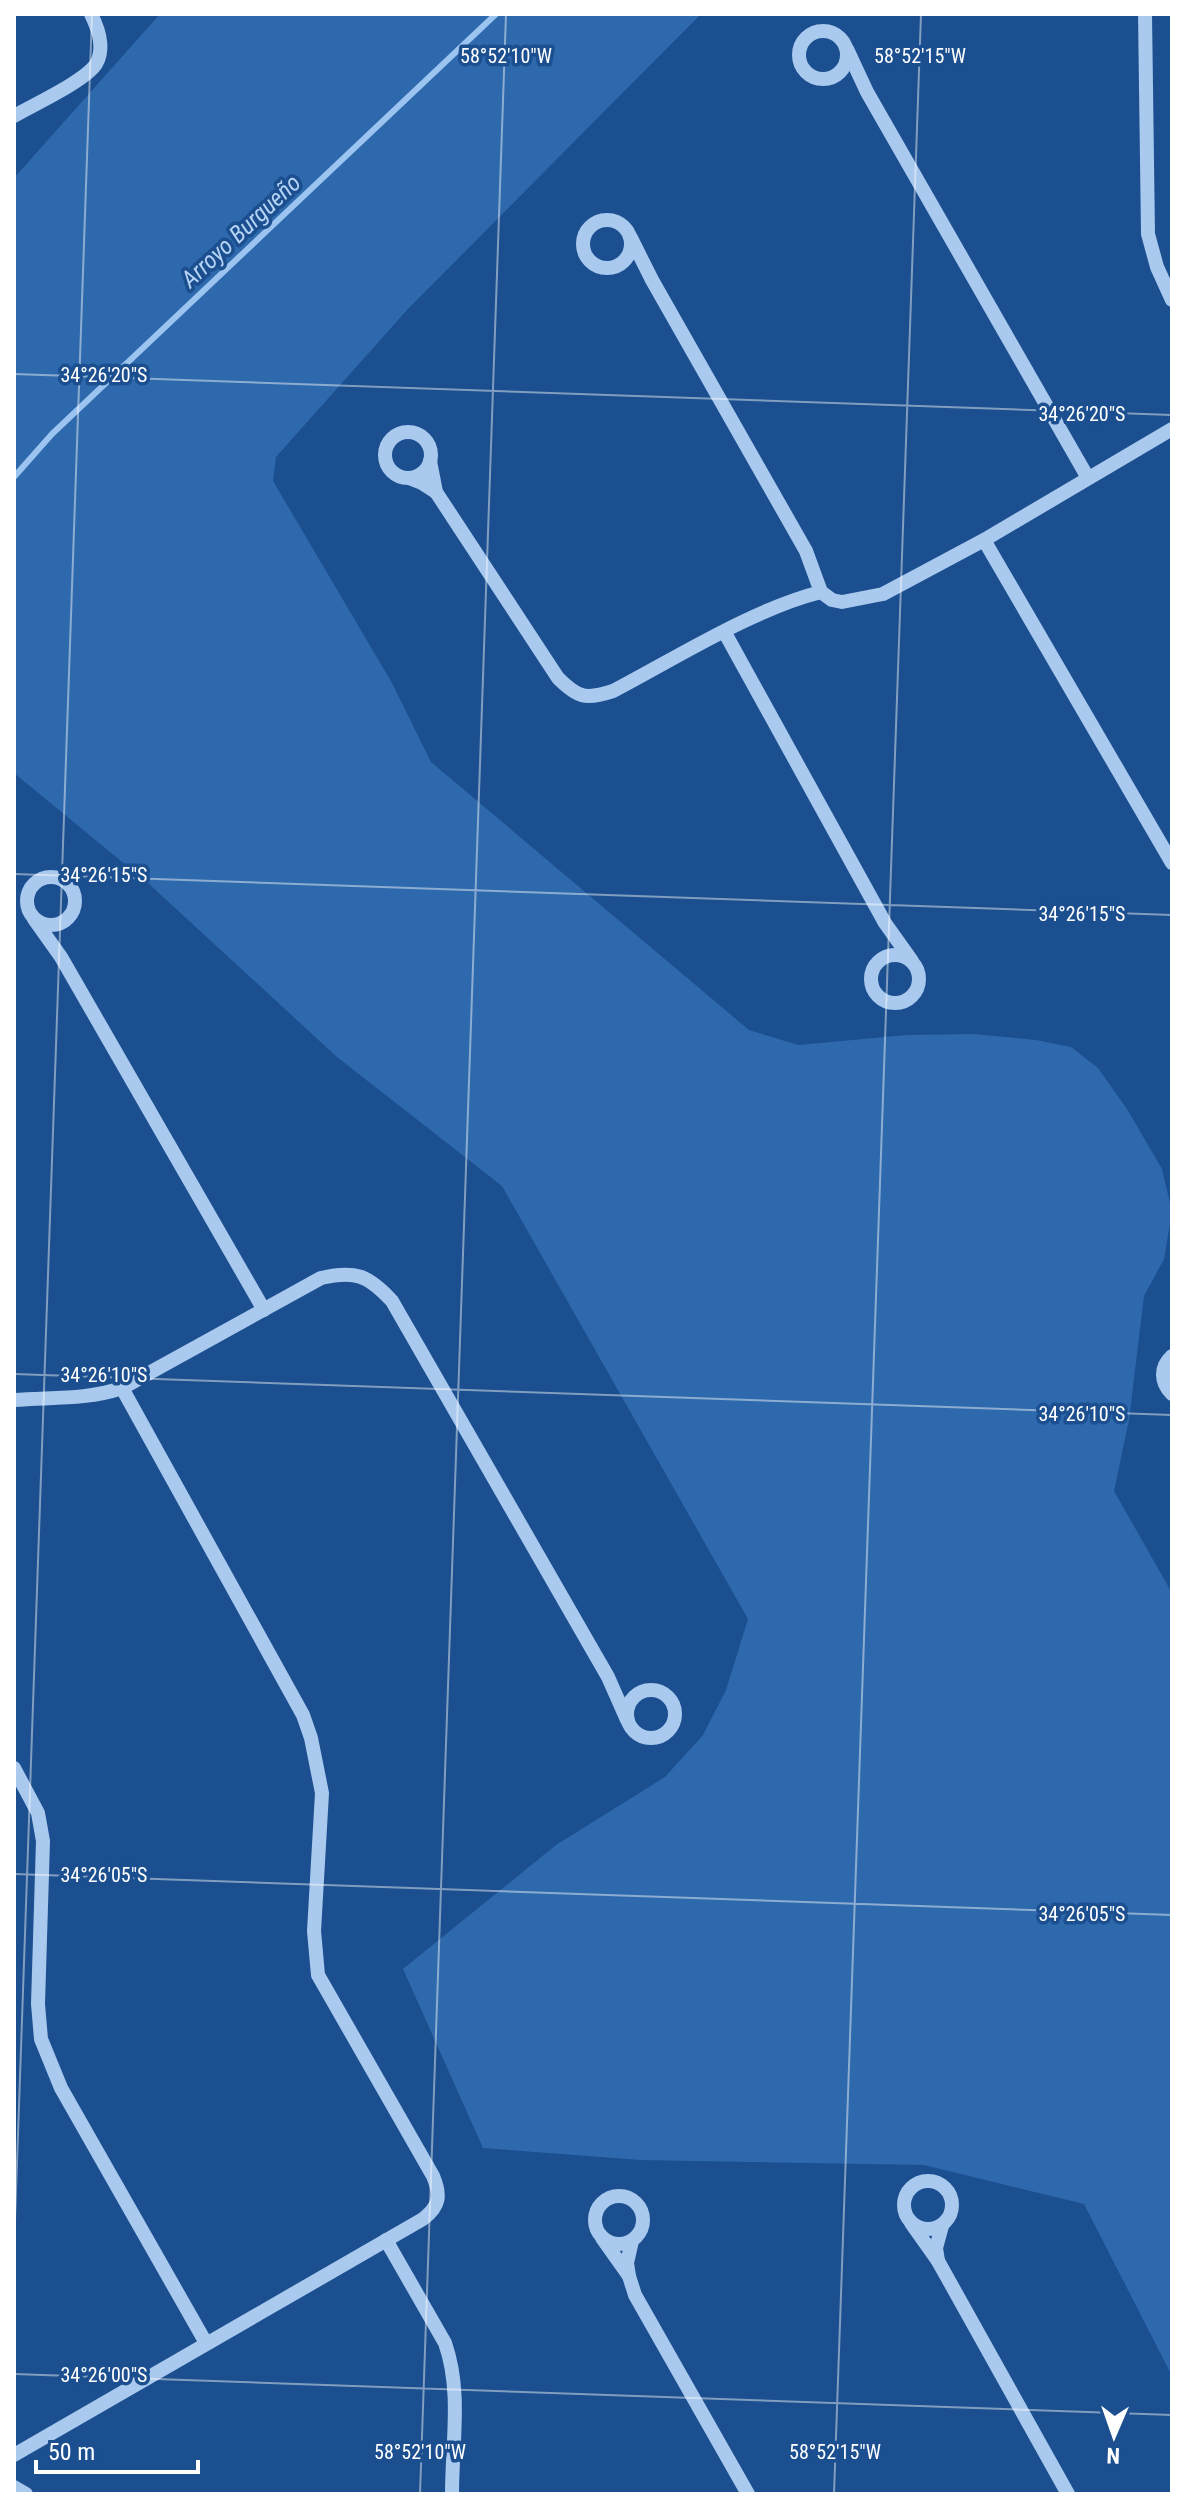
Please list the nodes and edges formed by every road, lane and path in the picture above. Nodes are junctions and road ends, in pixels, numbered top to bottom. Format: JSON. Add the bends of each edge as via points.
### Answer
{"nodes":[{"id":1,"x":91,"y":14,"type":"edge"},
{"id":2,"x":1145,"y":14,"type":"edge"},
{"id":3,"x":847,"y":49,"type":"junction"},
{"id":4,"x":835,"y":77,"type":"junction"},
{"id":5,"x":867,"y":92,"type":"junction"},
{"id":6,"x":14,"y":116,"type":"edge"},
{"id":7,"x":631,"y":238,"type":"junction"},
{"id":8,"x":619,"y":266,"type":"junction"},
{"id":9,"x":652,"y":280,"type":"junction"},
{"id":10,"x":1172,"y":300,"type":"edge"},
{"id":11,"x":1172,"y":429,"type":"edge"},
{"id":12,"x":430,"y":461,"type":"junction"},
{"id":13,"x":409,"y":478,"type":"junction"},
{"id":14,"x":1088,"y":478,"type":"junction"},
{"id":15,"x":436,"y":492,"type":"junction"},
{"id":16,"x":984,"y":540,"type":"junction"},
{"id":17,"x":821,"y":592,"type":"junction"},
{"id":18,"x":725,"y":633,"type":"junction"},
{"id":19,"x":1172,"y":863,"type":"edge"},
{"id":20,"x":34,"y":919,"type":"junction"},
{"id":21,"x":65,"y":922,"type":"junction"},
{"id":22,"x":885,"y":923,"type":"junction"},
{"id":23,"x":61,"y":957,"type":"junction"},
{"id":24,"x":881,"y":958,"type":"junction"},
{"id":25,"x":912,"y":961,"type":"junction"},
{"id":26,"x":264,"y":1310,"type":"junction"},
{"id":27,"x":1172,"y":1356,"type":"edge"},
{"id":28,"x":122,"y":1388,"type":"junction"},
{"id":29,"x":1172,"y":1394,"type":"edge"},
{"id":30,"x":14,"y":1400,"type":"edge"},
{"id":31,"x":608,"y":1677,"type":"junction"},
{"id":32,"x":641,"y":1692,"type":"junction"},
{"id":33,"x":627,"y":1720,"type":"junction"},
{"id":34,"x":14,"y":1768,"type":"edge"},
{"id":35,"x":911,"y":2222,"type":"junction"},
{"id":36,"x":942,"y":2226,"type":"junction"},
{"id":37,"x":602,"y":2238,"type":"junction"},
{"id":38,"x":386,"y":2240,"type":"junction"},
{"id":39,"x":632,"y":2241,"type":"junction"},
{"id":40,"x":938,"y":2261,"type":"junction"},
{"id":41,"x":629,"y":2276,"type":"junction"},
{"id":42,"x":206,"y":2343,"type":"junction"},
{"id":43,"x":14,"y":2455,"type":"edge"},
{"id":44,"x":14,"y":2487,"type":"edge"},
{"id":45,"x":26,"y":2494,"type":"edge"},
{"id":46,"x":452,"y":2494,"type":"edge"},
{"id":47,"x":748,"y":2494,"type":"edge"},
{"id":48,"x":1068,"y":2494,"type":"edge"}],
"edges":[{"from":1,"to":6,"type":"street","via":[[101,47],[95,65]]},
{"from":2,"to":10,"type":"street","via":[[1148,234]]},
{"from":3,"to":4,"type":"street","via":[[846,65]]},
{"from":3,"to":4,"type":"street","via":[[838,36],[823,31],[808,36],[799,49],[801,65],[811,77]]},
{"from":3,"to":5,"type":"street"},
{"from":4,"to":5,"type":"street"},
{"from":5,"to":14,"type":"street"},
{"from":7,"to":8,"type":"street","via":[[630,254]]},
{"from":7,"to":8,"type":"street","via":[[623,224],[608,219],[592,224],[584,238],[589,260],[603,268]]},
{"from":7,"to":9,"type":"street"},
{"from":8,"to":9,"type":"street"},
{"from":9,"to":17,"type":"street","via":[[806,551]]},
{"from":11,"to":14,"type":"street"},
{"from":12,"to":13,"type":"street","via":[[422,473]]},
{"from":12,"to":13,"type":"street","via":[[429,446],[419,435],[397,435],[386,447],[386,462],[394,474]]},
{"from":12,"to":15,"type":"street"},
{"from":13,"to":15,"type":"street"},
{"from":14,"to":16,"type":"street"},
{"from":15,"to":18,"type":"street","via":[[558,678],[581,696],[613,691]]},
{"from":16,"to":17,"type":"street","via":[[883,594],[842,602]]},
{"from":16,"to":19,"type":"street"},
{"from":17,"to":18,"type":"street"},
{"from":18,"to":22,"type":"street"},
{"from":20,"to":21,"type":"street","via":[[49,926]]},
{"from":20,"to":21,"type":"street","via":[[27,905],[30,889],[42,878],[58,877],[75,893],[75,909]]},
{"from":20,"to":23,"type":"street"},
{"from":21,"to":23,"type":"street"},
{"from":22,"to":24,"type":"street"},
{"from":22,"to":25,"type":"street"},
{"from":23,"to":26,"type":"street"},
{"from":24,"to":25,"type":"street","via":[[897,954]]},
{"from":24,"to":25,"type":"street","via":[[871,970],[871,987],[881,999],[896,1003],[916,991],[919,975]]},
{"from":26,"to":28,"type":"street"},
{"from":26,"to":31,"type":"street","via":[[321,1278],[339,1274],[368,1279],[392,1301]]},
{"from":27,"to":29,"type":"street","via":[[1162,1375]]},
{"from":28,"to":30,"type":"street","via":[[75,1398]]},
{"from":28,"to":38,"type":"street","via":[[311,1738],[322,1793],[314,1931],[318,1975],[439,2189],[434,2211]]},
{"from":31,"to":32,"type":"street","via":[[618,1686]]},
{"from":31,"to":33,"type":"street"},
{"from":32,"to":33,"type":"street","via":[[629,1704]]},
{"from":32,"to":33,"type":"street","via":[[656,1690],[670,1699],[676,1713],[671,1729],[658,1738],[642,1738]]},
{"from":34,"to":42,"type":"street","via":[[38,1813],[43,1841],[38,2004],[45,2054]]},
{"from":35,"to":36,"type":"street","via":[[926,2229]]},
{"from":35,"to":36,"type":"street","via":[[904,2209],[907,2193],[919,2182],[935,2181],[952,2197],[952,2213]]},
{"from":35,"to":40,"type":"street"},
{"from":36,"to":40,"type":"street"},
{"from":37,"to":39,"type":"street","via":[[616,2245]]},
{"from":37,"to":39,"type":"street","via":[[595,2215],[603,2202],[618,2196],[633,2200],[643,2213],[642,2229]]},
{"from":37,"to":41,"type":"street"},
{"from":38,"to":42,"type":"street"},
{"from":38,"to":46,"type":"street","via":[[451,2359]]},
{"from":39,"to":41,"type":"street"},
{"from":40,"to":48,"type":"street"},
{"from":41,"to":47,"type":"street"},
{"from":42,"to":43,"type":"street"},
{"from":44,"to":45,"type":"street"}]}
